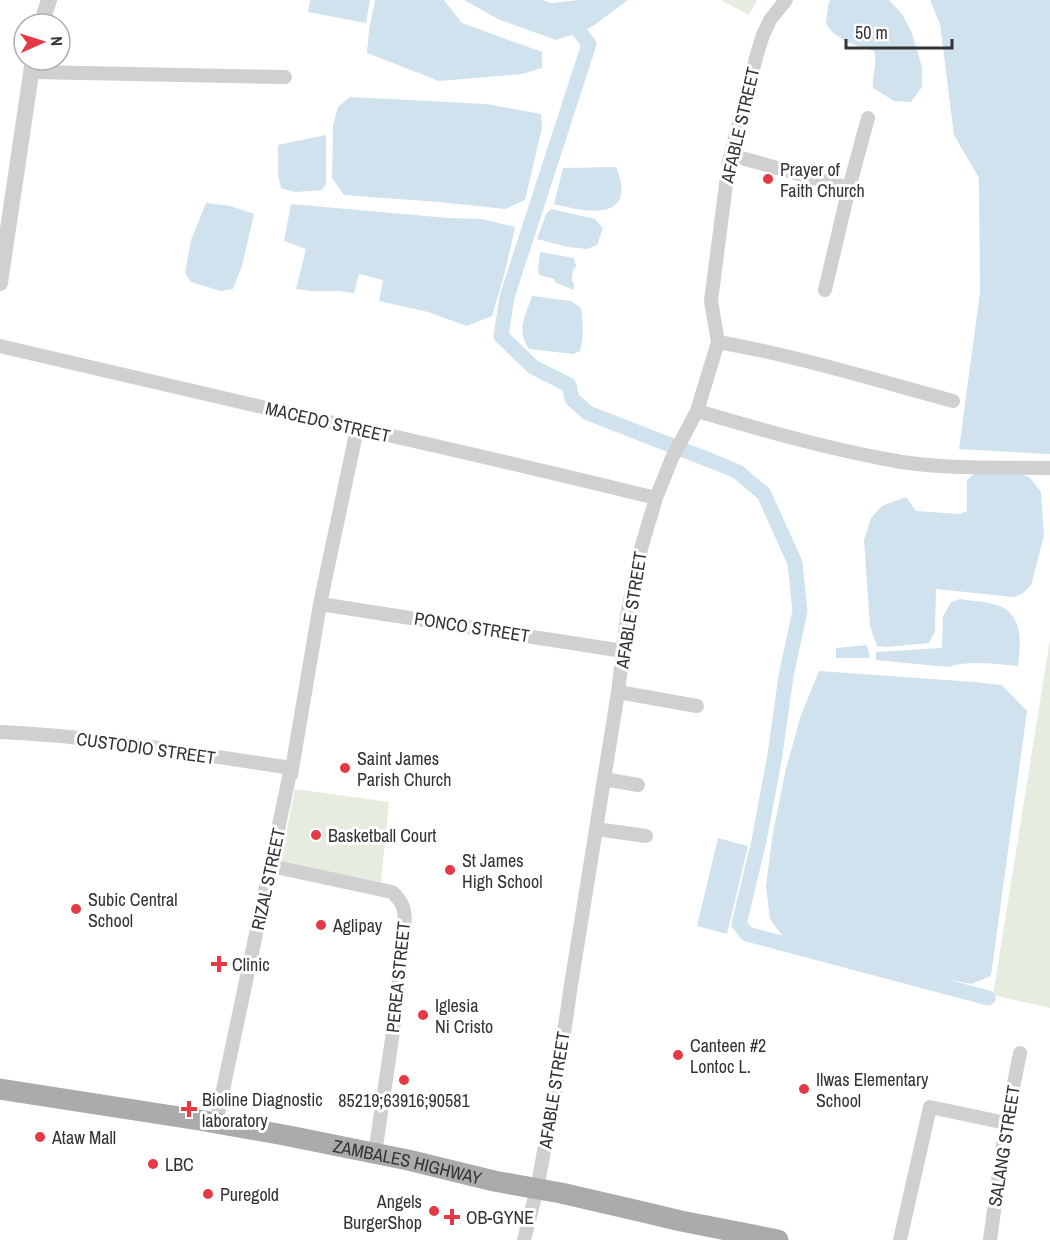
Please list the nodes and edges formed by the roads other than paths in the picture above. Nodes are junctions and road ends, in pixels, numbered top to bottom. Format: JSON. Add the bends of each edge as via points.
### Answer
{"nodes":[{"id":1,"x":786,"y":0,"type":"edge"},
{"id":2,"x":72,"y":68,"type":"edge"},
{"id":3,"x":32,"y":72,"type":"edge"},
{"id":4,"x":285,"y":77,"type":"dead end"},
{"id":5,"x":868,"y":118,"type":"dead end"},
{"id":6,"x":730,"y":155,"type":"junction"},
{"id":7,"x":849,"y":188,"type":"junction"},
{"id":8,"x":0,"y":283,"type":"edge"},
{"id":9,"x":825,"y":290,"type":"dead end"},
{"id":10,"x":718,"y":342,"type":"junction"},
{"id":11,"x":0,"y":346,"type":"edge"},
{"id":12,"x":953,"y":400,"type":"dead end"},
{"id":13,"x":697,"y":411,"type":"junction"},
{"id":14,"x":357,"y":429,"type":"junction"},
{"id":15,"x":1050,"y":468,"type":"edge"},
{"id":16,"x":656,"y":498,"type":"junction"},
{"id":17,"x":320,"y":604,"type":"junction"},
{"id":18,"x":623,"y":651,"type":"junction"},
{"id":19,"x":618,"y":692,"type":"junction"},
{"id":20,"x":697,"y":706,"type":"dead end"},
{"id":21,"x":0,"y":732,"type":"edge"},
{"id":22,"x":291,"y":772,"type":"junction"},
{"id":23,"x":604,"y":779,"type":"junction"},
{"id":24,"x":638,"y":785,"type":"dead end"},
{"id":25,"x":596,"y":829,"type":"junction"},
{"id":26,"x":646,"y":836,"type":"dead end"},
{"id":27,"x":271,"y":866,"type":"junction"},
{"id":28,"x":1020,"y":1053,"type":"dead end"},
{"id":29,"x":0,"y":1089,"type":"edge"},
{"id":30,"x":216,"y":1123,"type":"junction"},
{"id":31,"x":1006,"y":1123,"type":"junction"},
{"id":32,"x":375,"y":1153,"type":"junction"},
{"id":33,"x":537,"y":1189,"type":"junction"},
{"id":34,"x":524,"y":1240,"type":"edge"},
{"id":35,"x":778,"y":1240,"type":"edge"},
{"id":36,"x":900,"y":1240,"type":"edge"},
{"id":37,"x":990,"y":1240,"type":"edge"}],
"edges":[{"from":1,"to":6,"type":"street","name":"AFABLE STREET","via":[[763,35]]},
{"from":2,"to":4,"type":"street"},
{"from":3,"to":8,"type":"street"},
{"from":5,"to":7,"type":"street"},
{"from":6,"to":7,"type":"street"},
{"from":6,"to":10,"type":"street","name":"AFABLE STREET","via":[[711,301]]},
{"from":7,"to":9,"type":"street"},
{"from":10,"to":12,"type":"street"},
{"from":10,"to":13,"type":"street","name":"AFABLE STREET"},
{"from":11,"to":14,"type":"street","name":"MACEDO STREET"},
{"from":13,"to":15,"type":"street","via":[[885,459],[945,467]]},
{"from":13,"to":16,"type":"street","name":"AFABLE STREET"},
{"from":14,"to":16,"type":"street","name":"MACEDO STREET"},
{"from":14,"to":17,"type":"street","name":"RIZAL STREET"},
{"from":16,"to":18,"type":"street","name":"AFABLE STREET","via":[[640,552]]},
{"from":17,"to":18,"type":"street","name":"PONCO STREET"},
{"from":17,"to":22,"type":"street","name":"RIZAL STREET"},
{"from":18,"to":19,"type":"street","name":"AFABLE STREET"},
{"from":19,"to":20,"type":"street"},
{"from":19,"to":23,"type":"street","name":"AFABLE STREET"},
{"from":21,"to":22,"type":"street","name":"CUSTODIO STREET","via":[[99,741]]},
{"from":22,"to":27,"type":"street","name":"RIZAL STREET"},
{"from":23,"to":24,"type":"street"},
{"from":23,"to":25,"type":"street","name":"AFABLE STREET"},
{"from":25,"to":26,"type":"street"},
{"from":25,"to":33,"type":"street","name":"AFABLE STREET"},
{"from":27,"to":30,"type":"street","name":"RIZAL STREET"},
{"from":27,"to":32,"type":"street","name":"PEREA STREET","via":[[392,892],[403,904],[405,926]]},
{"from":28,"to":31,"type":"street","name":"SALANG STREET"},
{"from":29,"to":30,"type":"main road","name":"ZAMBALES HIGHWAY"},
{"from":30,"to":32,"type":"main road","name":"ZAMBALES HIGHWAY"},
{"from":31,"to":36,"type":"street","via":[[930,1107]]},
{"from":31,"to":37,"type":"street","name":"SALANG STREET"},
{"from":32,"to":33,"type":"main road","name":"ZAMBALES HIGHWAY"},
{"from":33,"to":34,"type":"street","name":"AFABLE STREET"},
{"from":33,"to":35,"type":"main road","name":"ZAMBALES HIGHWAY"}]}
